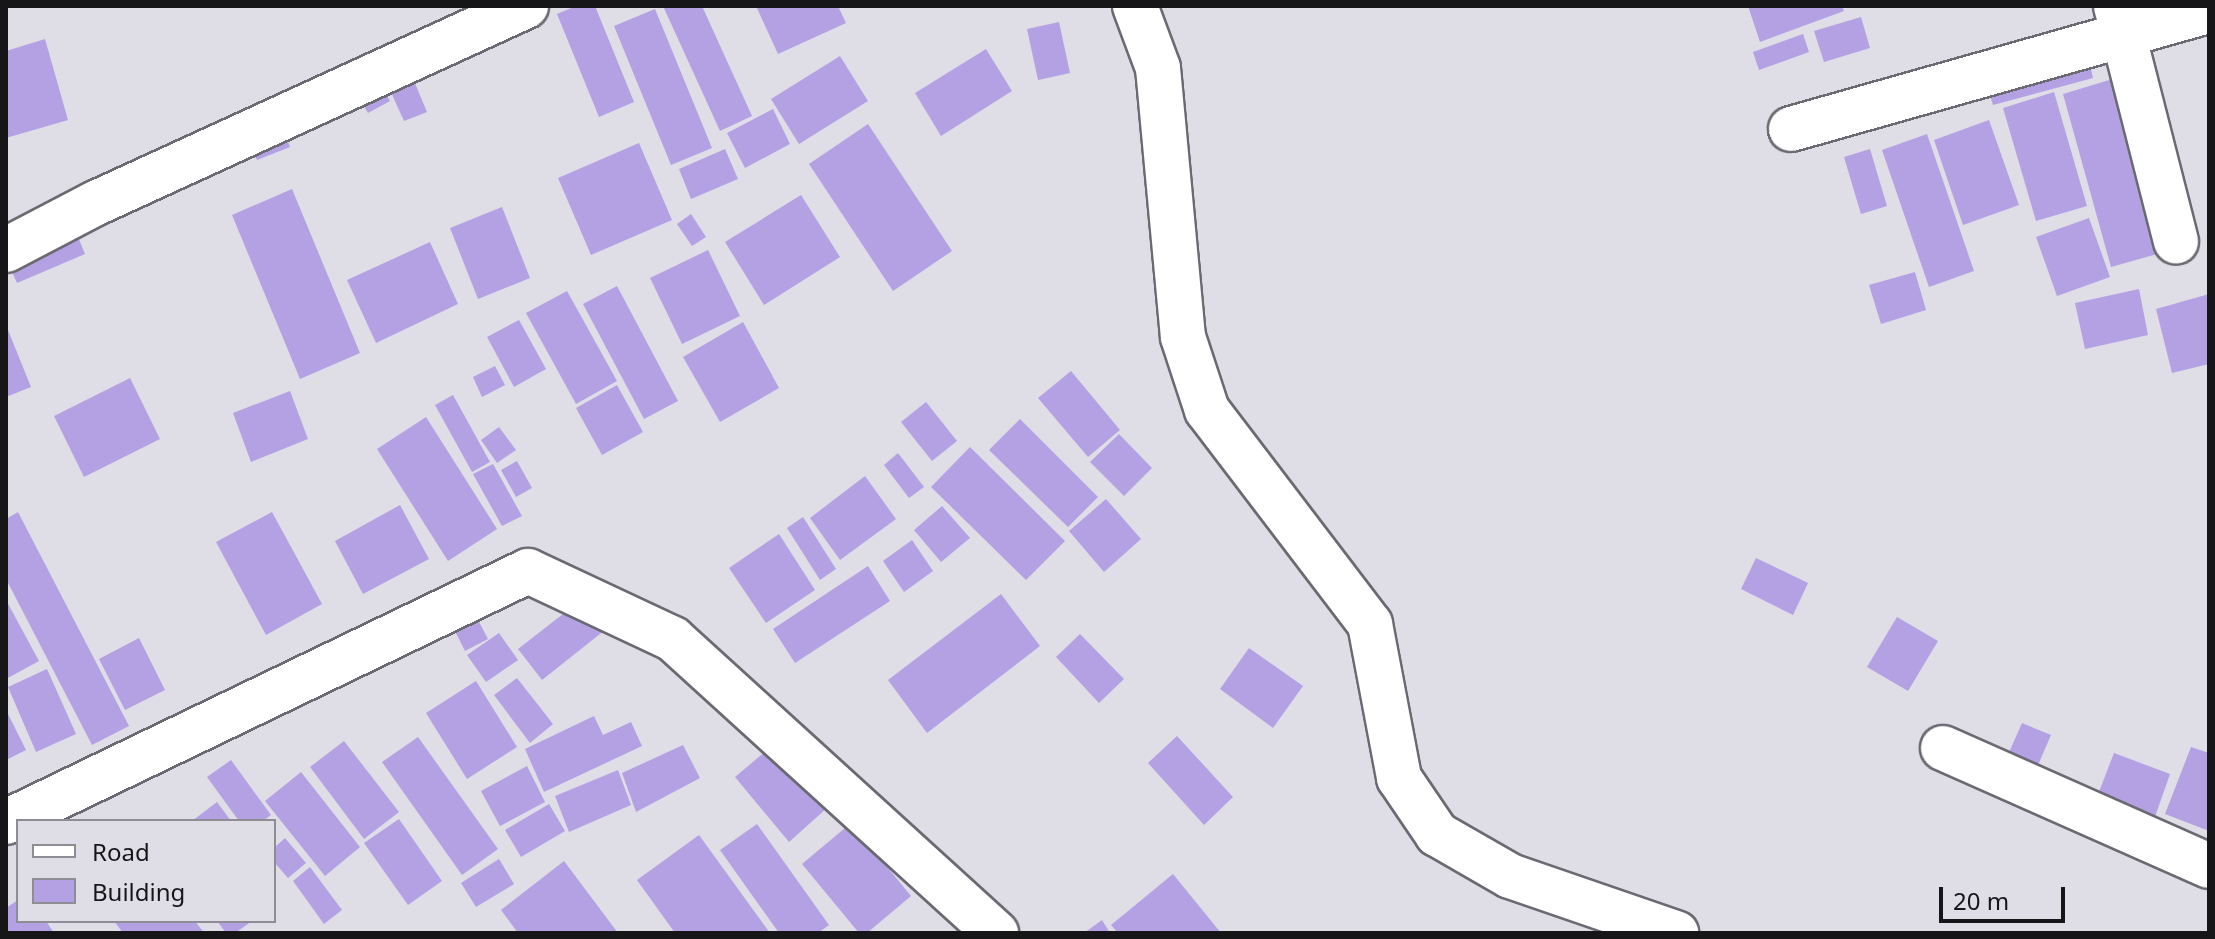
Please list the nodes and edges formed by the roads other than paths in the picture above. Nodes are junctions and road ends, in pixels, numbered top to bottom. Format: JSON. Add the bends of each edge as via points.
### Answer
{"nodes":[{"id":1,"x":526,"y":6,"type":"edge"},
{"id":2,"x":1135,"y":6,"type":"edge"},
{"id":3,"x":2209,"y":11,"type":"edge"},
{"id":4,"x":2122,"y":22,"type":"edge"},
{"id":5,"x":1791,"y":129,"type":"dead end"},
{"id":6,"x":2176,"y":241,"type":"dead end"},
{"id":7,"x":6,"y":250,"type":"edge"},
{"id":8,"x":1943,"y":748,"type":"dead end"},
{"id":9,"x":6,"y":822,"type":"edge"},
{"id":10,"x":2209,"y":866,"type":"edge"},
{"id":11,"x":996,"y":933,"type":"edge"},
{"id":12,"x":1676,"y":933,"type":"edge"}],
"edges":[{"from":1,"to":7,"type":"street","via":[[96,203]]},
{"from":2,"to":12,"type":"street","via":[[1158,68],[1183,337],[1207,410],[1370,624],[1399,778],[1437,834],[1510,876]]},
{"from":3,"to":4,"type":"street"},
{"from":4,"to":5,"type":"street"},
{"from":4,"to":6,"type":"street"},
{"from":8,"to":10,"type":"street"},
{"from":9,"to":11,"type":"street","via":[[528,571],[673,639]]}]}
